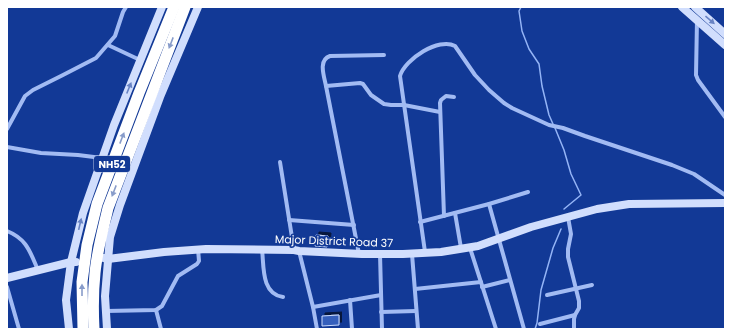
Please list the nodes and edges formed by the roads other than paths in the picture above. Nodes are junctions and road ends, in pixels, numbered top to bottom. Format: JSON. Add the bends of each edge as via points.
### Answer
{"nodes":[{"id":1,"x":126,"y":7,"type":"edge"},
{"id":2,"x":162,"y":7,"type":"edge"},
{"id":3,"x":174,"y":7,"type":"edge"},
{"id":4,"x":185,"y":7,"type":"edge"},
{"id":5,"x":198,"y":7,"type":"edge"},
{"id":6,"x":205,"y":7,"type":"edge"},
{"id":7,"x":682,"y":7,"type":"edge"},
{"id":8,"x":694,"y":7,"type":"edge"},
{"id":9,"x":193,"y":18,"type":"junction"},
{"id":10,"x":697,"y":20,"type":"junction"},
{"id":11,"x":725,"y":34,"type":"edge"},
{"id":12,"x":108,"y":45,"type":"junction"},
{"id":13,"x":725,"y":45,"type":"edge"},
{"id":14,"x":384,"y":55,"type":"dead end"},
{"id":15,"x":140,"y":60,"type":"junction"},
{"id":16,"x":326,"y":86,"type":"junction"},
{"id":17,"x":454,"y":97,"type":"dead end"},
{"id":18,"x":404,"y":105,"type":"junction"},
{"id":19,"x":440,"y":112,"type":"junction"},
{"id":20,"x":725,"y":117,"type":"edge"},
{"id":21,"x":7,"y":129,"type":"edge"},
{"id":22,"x":7,"y":147,"type":"edge"},
{"id":23,"x":102,"y":158,"type":"junction"},
{"id":24,"x":280,"y":162,"type":"dead end"},
{"id":25,"x":528,"y":192,"type":"dead end"},
{"id":26,"x":725,"y":195,"type":"edge"},
{"id":27,"x":725,"y":203,"type":"edge"},
{"id":28,"x":489,"y":204,"type":"junction"},
{"id":29,"x":455,"y":213,"type":"junction"},
{"id":30,"x":444,"y":216,"type":"junction"},
{"id":31,"x":568,"y":217,"type":"junction"},
{"id":32,"x":289,"y":220,"type":"junction"},
{"id":33,"x":420,"y":222,"type":"junction"},
{"id":34,"x":354,"y":225,"type":"junction"},
{"id":35,"x":7,"y":231,"type":"edge"},
{"id":36,"x":498,"y":239,"type":"junction"},
{"id":37,"x":465,"y":248,"type":"junction"},
{"id":38,"x":198,"y":249,"type":"junction"},
{"id":39,"x":262,"y":249,"type":"junction"},
{"id":40,"x":296,"y":250,"type":"junction"},
{"id":41,"x":425,"y":252,"type":"junction"},
{"id":42,"x":412,"y":253,"type":"junction"},
{"id":43,"x":359,"y":254,"type":"junction"},
{"id":44,"x":380,"y":254,"type":"junction"},
{"id":45,"x":106,"y":258,"type":"junction"},
{"id":46,"x":74,"y":262,"type":"junction"},
{"id":47,"x":38,"y":270,"type":"junction"},
{"id":48,"x":7,"y":278,"type":"edge"},
{"id":49,"x":510,"y":280,"type":"junction"},
{"id":50,"x":482,"y":285,"type":"junction"},
{"id":51,"x":592,"y":285,"type":"dead end"},
{"id":52,"x":7,"y":287,"type":"edge"},
{"id":53,"x":415,"y":289,"type":"junction"},
{"id":54,"x":576,"y":289,"type":"junction"},
{"id":55,"x":381,"y":295,"type":"junction"},
{"id":56,"x":547,"y":295,"type":"dead end"},
{"id":57,"x":283,"y":297,"type":"dead end"},
{"id":58,"x":350,"y":300,"type":"junction"},
{"id":59,"x":313,"y":307,"type":"junction"},
{"id":60,"x":156,"y":310,"type":"junction"},
{"id":61,"x":105,"y":311,"type":"junction"},
{"id":62,"x":416,"y":311,"type":"junction"},
{"id":63,"x":381,"y":312,"type":"junction"},
{"id":64,"x":575,"y":315,"type":"junction"},
{"id":65,"x":540,"y":324,"type":"dead end"},
{"id":66,"x":19,"y":329,"type":"edge"},
{"id":67,"x":69,"y":329,"type":"edge"},
{"id":68,"x":83,"y":329,"type":"edge"},
{"id":69,"x":94,"y":329,"type":"edge"},
{"id":70,"x":106,"y":329,"type":"edge"},
{"id":71,"x":161,"y":329,"type":"edge"},
{"id":72,"x":317,"y":329,"type":"edge"},
{"id":73,"x":352,"y":329,"type":"edge"},
{"id":74,"x":382,"y":329,"type":"edge"},
{"id":75,"x":418,"y":329,"type":"edge"},
{"id":76,"x":496,"y":329,"type":"edge"},
{"id":77,"x":524,"y":329,"type":"edge"},
{"id":78,"x":574,"y":329,"type":"edge"}],
"edges":[{"from":1,"to":12,"type":"street"},
{"from":2,"to":15,"type":"main road"},
{"from":68,"to":3,"type":"highway","number":"NH52","one_way":true,"via":[[82,282],[87,245],[97,204]]},
{"from":4,"to":69,"type":"highway","number":"NH52","one_way":true,"via":[[108,208],[95,272]]},
{"from":5,"to":9,"type":"main road"},
{"from":6,"to":9,"type":"main road"},
{"from":7,"to":10,"type":"main road"},
{"from":8,"to":11,"type":"main road","one_way":true},
{"from":9,"to":45,"type":"main road","via":[[160,97],[120,205]]},
{"from":10,"to":13,"type":"main road"},
{"from":10,"to":20,"type":"street","via":[[696,74]]},
{"from":12,"to":15,"type":"street"},
{"from":12,"to":21,"type":"street","via":[[96,58],[25,96]]},
{"from":14,"to":16,"type":"street","via":[[326,57],[323,68]]},
{"from":23,"to":15,"type":"main road","one_way":true},
{"from":16,"to":18,"type":"street","via":[[360,82],[371,95],[384,104]]},
{"from":16,"to":34,"type":"street"},
{"from":17,"to":19,"type":"street","via":[[446,96],[441,100]]},
{"from":18,"to":19,"type":"street"},
{"from":18,"to":26,"type":"street","via":[[400,76],[402,71],[419,54],[441,44],[451,44],[489,90],[512,108],[549,125],[672,165],[694,174]]},
{"from":18,"to":33,"type":"street"},
{"from":19,"to":30,"type":"street"},
{"from":22,"to":23,"type":"street","via":[[41,153]]},
{"from":46,"to":23,"type":"main road","one_way":true,"via":[[83,213]]},
{"from":24,"to":32,"type":"street"},
{"from":25,"to":28,"type":"street"},
{"from":27,"to":31,"type":"main road","name":"Major District Road 37","via":[[629,204],[597,208]]},
{"from":28,"to":29,"type":"street"},
{"from":28,"to":36,"type":"street"},
{"from":29,"to":30,"type":"street"},
{"from":29,"to":37,"type":"street"},
{"from":30,"to":33,"type":"street"},
{"from":31,"to":36,"type":"main road","name":"Major District Road 37"},
{"from":31,"to":54,"type":"street","via":[[571,234],[568,257]]},
{"from":32,"to":34,"type":"street"},
{"from":32,"to":40,"type":"street"},
{"from":33,"to":41,"type":"street"},
{"from":34,"to":43,"type":"street"},
{"from":35,"to":47,"type":"street","via":[[18,236],[28,247]]},
{"from":36,"to":37,"type":"main road","name":"Major District Road 37"},
{"from":36,"to":49,"type":"street"},
{"from":37,"to":41,"type":"main road","name":"Major District Road 37"},
{"from":37,"to":50,"type":"street"},
{"from":38,"to":39,"type":"main road","name":"Major District Road 37"},
{"from":38,"to":45,"type":"main road","name":"Major District Road 37"},
{"from":38,"to":60,"type":"street","via":[[197,264],[178,276],[162,306]]},
{"from":39,"to":40,"type":"main road","name":"Major District Road 37"},
{"from":39,"to":57,"type":"street","via":[[268,289]]},
{"from":40,"to":43,"type":"main road","name":"Major District Road 37"},
{"from":40,"to":59,"type":"street"},
{"from":41,"to":42,"type":"main road","name":"Major District Road 37"},
{"from":42,"to":44,"type":"main road","name":"Major District Road 37"},
{"from":42,"to":53,"type":"street"},
{"from":43,"to":44,"type":"main road","name":"Major District Road 37"},
{"from":44,"to":55,"type":"street"},
{"from":45,"to":61,"type":"main road"},
{"from":46,"to":47,"type":"main road"},
{"from":46,"to":67,"type":"main road","via":[[66,300]]},
{"from":47,"to":48,"type":"main road"},
{"from":49,"to":50,"type":"street"},
{"from":49,"to":77,"type":"street"},
{"from":50,"to":53,"type":"street"},
{"from":50,"to":76,"type":"street"},
{"from":51,"to":54,"type":"street"},
{"from":52,"to":66,"type":"street"},
{"from":53,"to":62,"type":"street"},
{"from":54,"to":56,"type":"street"},
{"from":54,"to":64,"type":"street","via":[[579,308]]},
{"from":55,"to":58,"type":"street"},
{"from":55,"to":63,"type":"street"},
{"from":58,"to":59,"type":"street"},
{"from":58,"to":73,"type":"street"},
{"from":59,"to":72,"type":"street"},
{"from":60,"to":61,"type":"street"},
{"from":60,"to":71,"type":"street"},
{"from":61,"to":70,"type":"main road"},
{"from":62,"to":63,"type":"street"},
{"from":62,"to":75,"type":"street"},
{"from":63,"to":74,"type":"street"},
{"from":64,"to":65,"type":"street"},
{"from":64,"to":78,"type":"street"}]}
